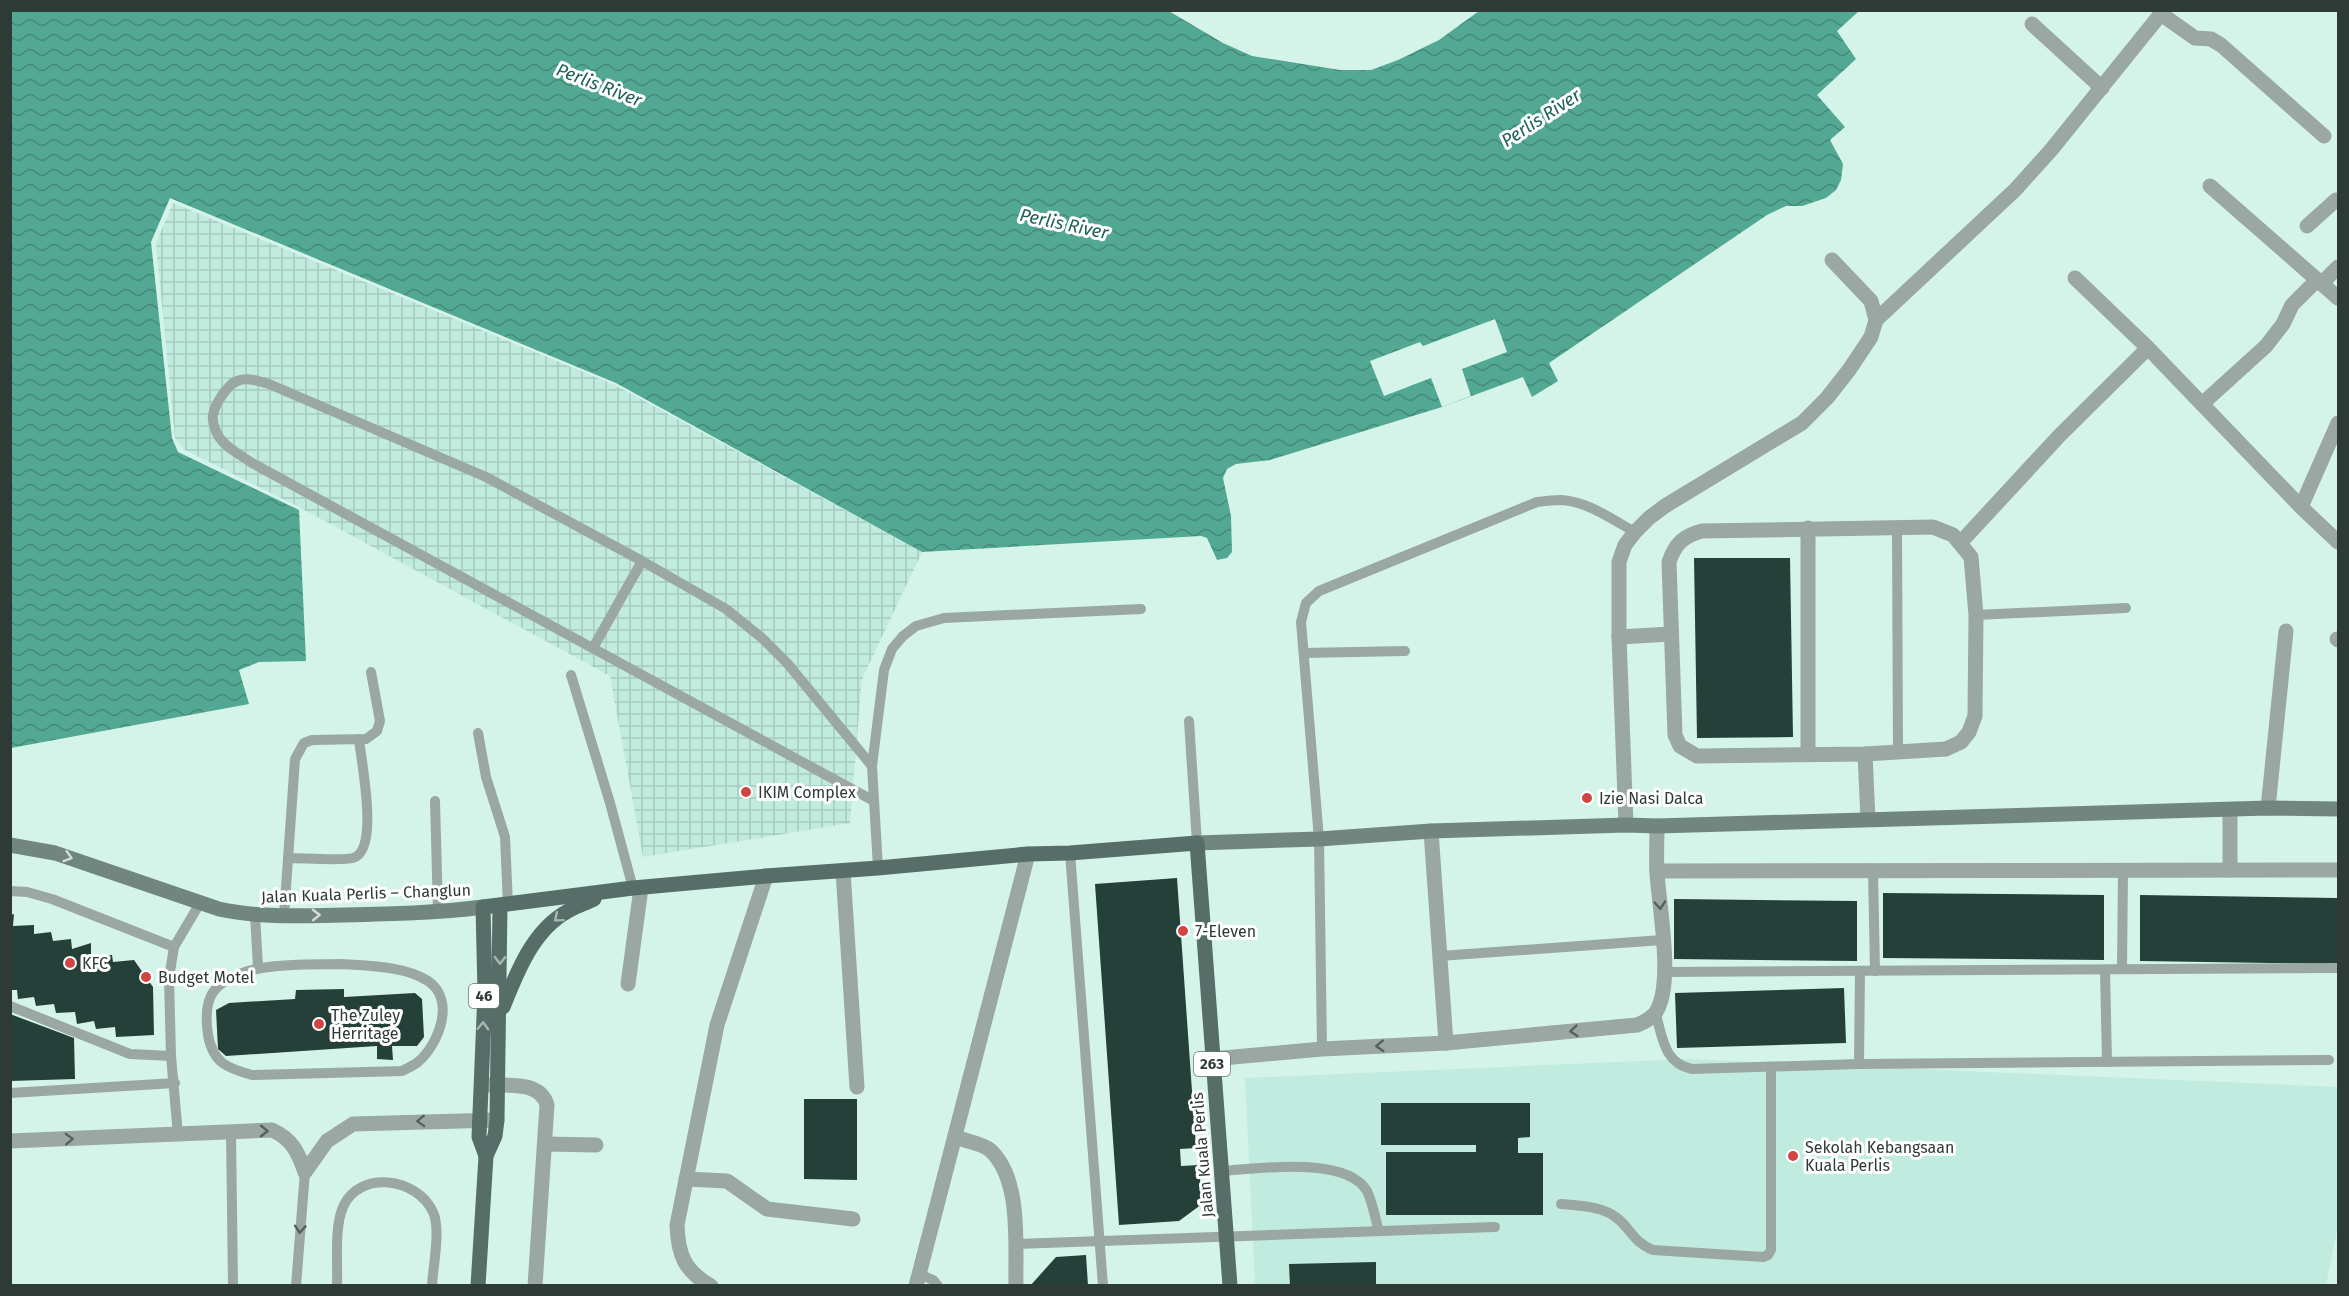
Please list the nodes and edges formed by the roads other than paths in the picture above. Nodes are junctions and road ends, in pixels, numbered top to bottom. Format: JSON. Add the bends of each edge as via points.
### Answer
{"nodes":[{"id":1,"x":2163,"y":12,"type":"edge"},
{"id":2,"x":2032,"y":24,"type":"dead end"},
{"id":3,"x":2102,"y":88,"type":"junction"},
{"id":4,"x":2324,"y":136,"type":"dead end"},
{"id":5,"x":2210,"y":186,"type":"dead end"},
{"id":6,"x":2338,"y":200,"type":"edge"},
{"id":7,"x":2307,"y":226,"type":"dead end"},
{"id":8,"x":1832,"y":260,"type":"dead end"},
{"id":9,"x":2338,"y":267,"type":"edge"},
{"id":10,"x":2075,"y":278,"type":"dead end"},
{"id":11,"x":2319,"y":282,"type":"junction"},
{"id":12,"x":2338,"y":298,"type":"edge"},
{"id":13,"x":1876,"y":320,"type":"junction"},
{"id":14,"x":2148,"y":348,"type":"junction"},
{"id":15,"x":2202,"y":404,"type":"junction"},
{"id":16,"x":2338,"y":423,"type":"edge"},
{"id":17,"x":2301,"y":507,"type":"junction"},
{"id":18,"x":1897,"y":527,"type":"junction"},
{"id":19,"x":1808,"y":528,"type":"junction"},
{"id":20,"x":1635,"y":532,"type":"junction"},
{"id":21,"x":1961,"y":542,"type":"junction"},
{"id":22,"x":2338,"y":542,"type":"edge"},
{"id":23,"x":642,"y":561,"type":"junction"},
{"id":24,"x":2126,"y":608,"type":"dead end"},
{"id":25,"x":1141,"y":609,"type":"dead end"},
{"id":26,"x":1976,"y":615,"type":"junction"},
{"id":27,"x":2286,"y":631,"type":"dead end"},
{"id":28,"x":1671,"y":634,"type":"junction"},
{"id":29,"x":1619,"y":637,"type":"junction"},
{"id":30,"x":593,"y":648,"type":"junction"},
{"id":31,"x":1405,"y":651,"type":"dead end"},
{"id":32,"x":1304,"y":653,"type":"junction"},
{"id":33,"x":371,"y":672,"type":"dead end"},
{"id":34,"x":571,"y":675,"type":"dead end"},
{"id":35,"x":1189,"y":721,"type":"dead end"},
{"id":36,"x":478,"y":733,"type":"dead end"},
{"id":37,"x":359,"y":739,"type":"junction"},
{"id":38,"x":1808,"y":753,"type":"junction"},
{"id":39,"x":1898,"y":753,"type":"junction"},
{"id":40,"x":1864,"y":754,"type":"junction"},
{"id":41,"x":872,"y":766,"type":"junction"},
{"id":42,"x":435,"y":801,"type":"dead end"},
{"id":43,"x":874,"y":801,"type":"junction"},
{"id":44,"x":2268,"y":808,"type":"junction"},
{"id":45,"x":2338,"y":809,"type":"edge"},
{"id":46,"x":2230,"y":810,"type":"junction"},
{"id":47,"x":1868,"y":819,"type":"junction"},
{"id":48,"x":1626,"y":825,"type":"junction"},
{"id":49,"x":1657,"y":826,"type":"junction"},
{"id":50,"x":1431,"y":831,"type":"junction"},
{"id":51,"x":1318,"y":839,"type":"junction"},
{"id":52,"x":1197,"y":843,"type":"junction"},
{"id":53,"x":10,"y":845,"type":"edge"},
{"id":54,"x":1070,"y":853,"type":"junction"},
{"id":55,"x":1028,"y":854,"type":"junction"},
{"id":56,"x":288,"y":858,"type":"junction"},
{"id":57,"x":878,"y":868,"type":"junction"},
{"id":58,"x":1873,"y":870,"type":"junction"},
{"id":59,"x":2123,"y":870,"type":"junction"},
{"id":60,"x":2230,"y":870,"type":"junction"},
{"id":61,"x":2338,"y":870,"type":"edge"},
{"id":62,"x":843,"y":871,"type":"junction"},
{"id":63,"x":1657,"y":871,"type":"junction"},
{"id":64,"x":766,"y":876,"type":"junction"},
{"id":65,"x":637,"y":888,"type":"junction"},
{"id":66,"x":10,"y":891,"type":"edge"},
{"id":67,"x":610,"y":892,"type":"junction"},
{"id":68,"x":200,"y":903,"type":"junction"},
{"id":69,"x":504,"y":906,"type":"junction"},
{"id":70,"x":483,"y":907,"type":"junction"},
{"id":71,"x":438,"y":912,"type":"junction"},
{"id":72,"x":255,"y":914,"type":"junction"},
{"id":73,"x":284,"y":916,"type":"junction"},
{"id":74,"x":1662,"y":940,"type":"junction"},
{"id":75,"x":174,"y":947,"type":"junction"},
{"id":76,"x":1440,"y":956,"type":"junction"},
{"id":77,"x":258,"y":968,"type":"junction"},
{"id":78,"x":2338,"y":968,"type":"edge"},
{"id":79,"x":2122,"y":969,"type":"junction"},
{"id":80,"x":2105,"y":970,"type":"junction"},
{"id":81,"x":1860,"y":971,"type":"junction"},
{"id":82,"x":1875,"y":971,"type":"junction"},
{"id":83,"x":1665,"y":972,"type":"junction"},
{"id":84,"x":628,"y":984,"type":"dead end"},
{"id":85,"x":10,"y":1006,"type":"edge"},
{"id":86,"x":1656,"y":1012,"type":"junction"},
{"id":87,"x":499,"y":1015,"type":"junction"},
{"id":88,"x":1446,"y":1043,"type":"junction"},
{"id":89,"x":1322,"y":1049,"type":"junction"},
{"id":90,"x":171,"y":1056,"type":"junction"},
{"id":91,"x":1212,"y":1059,"type":"junction"},
{"id":92,"x":2329,"y":1060,"type":"dead end"},
{"id":93,"x":2107,"y":1062,"type":"junction"},
{"id":94,"x":1859,"y":1064,"type":"junction"},
{"id":95,"x":1771,"y":1068,"type":"junction"},
{"id":96,"x":175,"y":1083,"type":"junction"},
{"id":97,"x":482,"y":1084,"type":"junction"},
{"id":98,"x":498,"y":1086,"type":"junction"},
{"id":99,"x":857,"y":1087,"type":"dead end"},
{"id":100,"x":10,"y":1094,"type":"edge"},
{"id":101,"x":480,"y":1120,"type":"junction"},
{"id":102,"x":497,"y":1120,"type":"junction"},
{"id":103,"x":231,"y":1132,"type":"junction"},
{"id":104,"x":178,"y":1135,"type":"junction"},
{"id":105,"x":955,"y":1137,"type":"junction"},
{"id":106,"x":10,"y":1141,"type":"edge"},
{"id":107,"x":545,"y":1144,"type":"junction"},
{"id":108,"x":596,"y":1145,"type":"dead end"},
{"id":109,"x":486,"y":1156,"type":"junction"},
{"id":110,"x":1221,"y":1171,"type":"junction"},
{"id":111,"x":304,"y":1172,"type":"junction"},
{"id":112,"x":686,"y":1179,"type":"junction"},
{"id":113,"x":1561,"y":1204,"type":"dead end"},
{"id":114,"x":852,"y":1219,"type":"dead end"},
{"id":115,"x":1495,"y":1227,"type":"dead end"},
{"id":116,"x":1379,"y":1231,"type":"junction"},
{"id":117,"x":1227,"y":1237,"type":"junction"},
{"id":118,"x":1100,"y":1241,"type":"junction"},
{"id":119,"x":1015,"y":1244,"type":"junction"},
{"id":120,"x":918,"y":1280,"type":"edge"},
{"id":121,"x":233,"y":1286,"type":"edge"},
{"id":122,"x":296,"y":1286,"type":"edge"},
{"id":123,"x":337,"y":1286,"type":"edge"},
{"id":124,"x":432,"y":1286,"type":"edge"},
{"id":125,"x":478,"y":1286,"type":"edge"},
{"id":126,"x":535,"y":1286,"type":"edge"},
{"id":127,"x":711,"y":1286,"type":"edge"},
{"id":128,"x":938,"y":1286,"type":"edge"},
{"id":129,"x":1016,"y":1286,"type":"edge"},
{"id":130,"x":1103,"y":1286,"type":"edge"},
{"id":131,"x":1230,"y":1286,"type":"edge"}],
"edges":[{"from":1,"to":3,"type":"street"},
{"from":1,"to":4,"type":"street","via":[[2195,38],[2211,39],[2221,45]]},
{"from":2,"to":3,"type":"street"},
{"from":3,"to":13,"type":"street","via":[[2015,190]]},
{"from":5,"to":11,"type":"street"},
{"from":6,"to":7,"type":"street"},
{"from":8,"to":13,"type":"street","via":[[1871,300]]},
{"from":9,"to":11,"type":"street"},
{"from":10,"to":14,"type":"street"},
{"from":11,"to":12,"type":"street"},
{"from":11,"to":15,"type":"street","via":[[2292,305],[2266,346]]},
{"from":13,"to":20,"type":"street","via":[[1871,337],[1849,370],[1802,423],[1665,506]]},
{"from":14,"to":15,"type":"street"},
{"from":14,"to":21,"type":"street"},
{"from":15,"to":17,"type":"street"},
{"from":16,"to":17,"type":"street"},
{"from":17,"to":22,"type":"street"},
{"from":18,"to":19,"type":"street"},
{"from":18,"to":21,"type":"street","via":[[1933,527]]},
{"from":18,"to":39,"type":"lane"},
{"from":19,"to":28,"type":"street","via":[[1702,531],[1679,541],[1669,562]]},
{"from":19,"to":38,"type":"street"},
{"from":20,"to":29,"type":"street","via":[[1619,562]]},
{"from":20,"to":32,"type":"lane","via":[[1598,512],[1563,500],[1537,502],[1319,591],[1306,603],[1302,614]]},
{"from":21,"to":26,"type":"street","via":[[1971,557]]},
{"from":23,"to":30,"type":"lane"},
{"from":23,"to":30,"type":"lane","via":[[486,477],[268,384],[245,379],[227,388],[213,415],[219,438],[231,449]]},
{"from":23,"to":41,"type":"lane","via":[[726,609],[762,638]]},
{"from":24,"to":26,"type":"lane"},
{"from":25,"to":41,"type":"lane","via":[[944,618],[916,626],[892,649],[884,670]]},
{"from":26,"to":39,"type":"street","via":[[1975,716],[1969,732],[1961,742],[1946,749]]},
{"from":27,"to":44,"type":"street"},
{"from":28,"to":29,"type":"street"},
{"from":28,"to":38,"type":"street","via":[[1675,735],[1680,746],[1697,756]]},
{"from":29,"to":48,"type":"street"},
{"from":30,"to":43,"type":"lane"},
{"from":31,"to":32,"type":"lane"},
{"from":32,"to":51,"type":"lane"},
{"from":33,"to":37,"type":"lane","via":[[380,721],[373,736]]},
{"from":34,"to":65,"type":"lane"},
{"from":35,"to":52,"type":"lane"},
{"from":36,"to":69,"type":"lane","via":[[486,777],[505,837]]},
{"from":37,"to":56,"type":"lane","via":[[312,741],[298,749]]},
{"from":37,"to":56,"type":"lane","via":[[368,826],[363,852],[353,858]]},
{"from":38,"to":40,"type":"street"},
{"from":39,"to":40,"type":"street"},
{"from":40,"to":47,"type":"street"},
{"from":41,"to":43,"type":"lane"},
{"from":42,"to":71,"type":"lane"},
{"from":43,"to":57,"type":"lane"},
{"from":44,"to":45,"type":"main road"},
{"from":44,"to":46,"type":"main road"},
{"from":46,"to":47,"type":"main road"},
{"from":46,"to":60,"type":"street"},
{"from":47,"to":49,"type":"main road"},
{"from":48,"to":49,"type":"main road"},
{"from":48,"to":50,"type":"main road"},
{"from":49,"to":63,"type":"street"},
{"from":50,"to":51,"type":"main road"},
{"from":50,"to":76,"type":"street"},
{"from":51,"to":52,"type":"main road"},
{"from":51,"to":89,"type":"lane"},
{"from":52,"to":54,"type":"main road"},
{"from":52,"to":91,"type":"main road","name":"Jalan Kuala Perlis","number":"263"},
{"from":53,"to":68,"type":"main road","name":"Jalan Kuala Perlis – Changlun","one_way":true,"via":[[55,853]]},
{"from":54,"to":55,"type":"main road"},
{"from":54,"to":118,"type":"lane"},
{"from":55,"to":57,"type":"main road"},
{"from":55,"to":105,"type":"street"},
{"from":56,"to":73,"type":"lane"},
{"from":57,"to":62,"type":"main road"},
{"from":58,"to":59,"type":"street"},
{"from":58,"to":63,"type":"street"},
{"from":58,"to":82,"type":"lane"},
{"from":59,"to":60,"type":"street"},
{"from":59,"to":79,"type":"lane"},
{"from":60,"to":61,"type":"street"},
{"from":62,"to":64,"type":"main road"},
{"from":62,"to":99,"type":"street"},
{"from":63,"to":74,"type":"street","one_way":true},
{"from":64,"to":65,"type":"main road"},
{"from":64,"to":112,"type":"street","via":[[717,1025]]},
{"from":65,"to":67,"type":"main road"},
{"from":65,"to":84,"type":"street"},
{"from":66,"to":75,"type":"lane","via":[[52,899]]},
{"from":67,"to":69,"type":"main road"},
{"from":67,"to":87,"type":"main road","one_way":true,"via":[[567,911],[539,937],[517,972]]},
{"from":68,"to":72,"type":"main road","name":"Jalan Kuala Perlis – Changlun"},
{"from":68,"to":75,"type":"lane"},
{"from":69,"to":70,"type":"main road"},
{"from":69,"to":87,"type":"main road","name":"Jalan Kuala Perlis – Changlun","number":"46","one_way":true},
{"from":70,"to":71,"type":"main road","name":"Jalan Kuala Perlis – Changlun"},
{"from":97,"to":70,"type":"main road","name":"Jalan Kuala Perlis – Changlun","number":"46","one_way":true},
{"from":73,"to":71,"type":"main road","name":"Jalan Kuala Perlis – Changlun","one_way":true},
{"from":72,"to":73,"type":"main road","name":"Jalan Kuala Perlis – Changlun"},
{"from":72,"to":77,"type":"lane"},
{"from":74,"to":76,"type":"lane"},
{"from":74,"to":83,"type":"street"},
{"from":75,"to":90,"type":"lane","via":[[170,978]]},
{"from":76,"to":88,"type":"street"},
{"from":77,"to":77,"type":"lane","via":[[232,977],[209,1000],[206,1022],[210,1046],[229,1069],[252,1075],[402,1071],[418,1062],[439,1030],[443,1013],[440,995],[430,982],[414,974],[342,964]]},
{"from":78,"to":79,"type":"lane"},
{"from":79,"to":80,"type":"lane"},
{"from":80,"to":82,"type":"lane"},
{"from":80,"to":93,"type":"lane"},
{"from":81,"to":82,"type":"lane"},
{"from":81,"to":83,"type":"lane"},
{"from":81,"to":94,"type":"lane"},
{"from":83,"to":86,"type":"street"},
{"from":85,"to":90,"type":"lane","via":[[130,1054]]},
{"from":86,"to":88,"type":"street","one_way":true,"via":[[1637,1025]]},
{"from":86,"to":95,"type":"lane","via":[[1669,1057],[1682,1067]]},
{"from":87,"to":98,"type":"main road","name":"Jalan Kuala Perlis – Changlun","number":"46"},
{"from":88,"to":89,"type":"street","one_way":true},
{"from":89,"to":91,"type":"street"},
{"from":90,"to":96,"type":"lane"},
{"from":91,"to":110,"type":"main road","name":"Jalan Kuala Perlis","number":"263"},
{"from":92,"to":93,"type":"lane"},
{"from":93,"to":94,"type":"lane"},
{"from":94,"to":95,"type":"lane"},
{"from":95,"to":113,"type":"lane","via":[[1768,1255],[1653,1250],[1640,1244],[1608,1212]]},
{"from":96,"to":100,"type":"lane"},
{"from":96,"to":104,"type":"lane"},
{"from":97,"to":98,"type":"street"},
{"from":97,"to":101,"type":"main road","name":"Jalan Kuala Perlis – Changlun","number":"46"},
{"from":98,"to":102,"type":"main road","name":"Jalan Kuala Perlis – Changlun","number":"46"},
{"from":98,"to":107,"type":"street","via":[[529,1087],[541,1093],[548,1111]]},
{"from":101,"to":102,"type":"street"},
{"from":101,"to":109,"type":"main road","name":"Jalan Kuala Perlis – Changlun","number":"46","via":[[479,1137]]},
{"from":101,"to":111,"type":"street","one_way":true,"via":[[352,1124],[327,1142]]},
{"from":102,"to":109,"type":"main road","name":"Jalan Kuala Perlis – Changlun","number":"46"},
{"from":103,"to":104,"type":"street"},
{"from":103,"to":111,"type":"street","one_way":true,"via":[[272,1130],[280,1134],[296,1149]]},
{"from":103,"to":121,"type":"lane"},
{"from":106,"to":104,"type":"street","one_way":true},
{"from":105,"to":119,"type":"street","via":[[989,1149],[1007,1175],[1012,1189]]},
{"from":105,"to":120,"type":"street"},
{"from":107,"to":108,"type":"street"},
{"from":107,"to":126,"type":"street"},
{"from":109,"to":125,"type":"main road","name":"Jalan Kuala Perlis – Changlun","number":"46"},
{"from":110,"to":116,"type":"lane","via":[[1295,1167],[1344,1172],[1367,1191]]},
{"from":110,"to":117,"type":"main road","name":"Jalan Kuala Perlis","number":"263"},
{"from":111,"to":122,"type":"lane","one_way":true},
{"from":112,"to":114,"type":"street","via":[[727,1180],[767,1209]]},
{"from":112,"to":127,"type":"street","via":[[677,1225],[678,1246],[691,1271]]},
{"from":115,"to":116,"type":"lane"},
{"from":116,"to":117,"type":"lane"},
{"from":117,"to":118,"type":"lane"},
{"from":117,"to":131,"type":"main road","name":"Jalan Kuala Perlis","number":"263"},
{"from":118,"to":119,"type":"lane"},
{"from":118,"to":130,"type":"lane"},
{"from":119,"to":129,"type":"street"},
{"from":120,"to":128,"type":"lane","via":[[933,1280]]},
{"from":123,"to":124,"type":"lane","via":[[342,1208],[359,1187],[383,1182],[408,1187],[423,1197],[433,1211],[436,1223]]}]}
